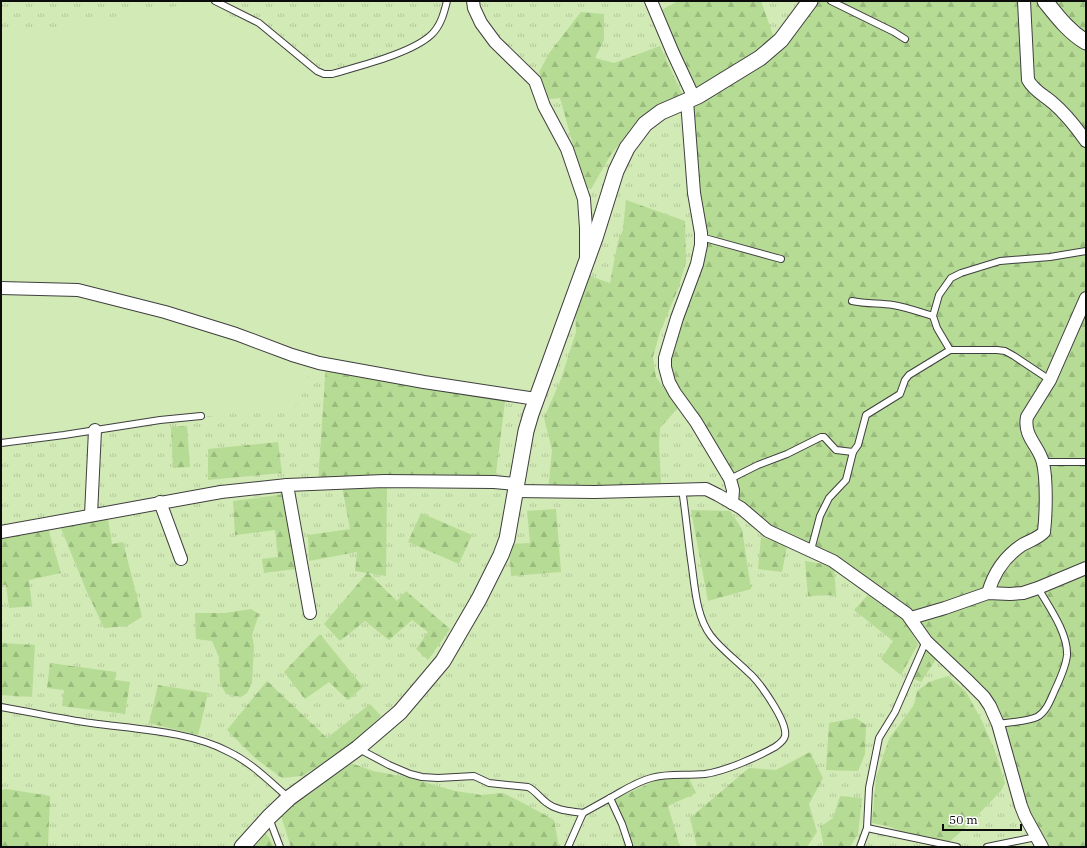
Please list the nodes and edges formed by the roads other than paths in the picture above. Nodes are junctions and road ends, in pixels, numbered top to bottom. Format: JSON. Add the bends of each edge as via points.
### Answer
{"nodes":[{"id":1,"x":215,"y":1,"type":"edge"},
{"id":2,"x":447,"y":1,"type":"edge"},
{"id":3,"x":473,"y":1,"type":"edge"},
{"id":4,"x":651,"y":1,"type":"edge"},
{"id":5,"x":810,"y":1,"type":"edge"},
{"id":6,"x":831,"y":1,"type":"edge"},
{"id":7,"x":1024,"y":1,"type":"edge"},
{"id":8,"x":1045,"y":1,"type":"edge"},
{"id":9,"x":905,"y":39,"type":"dead end"},
{"id":10,"x":1086,"y":42,"type":"edge"},
{"id":11,"x":690,"y":99,"type":"junction"},
{"id":12,"x":1086,"y":140,"type":"edge"},
{"id":13,"x":701,"y":237,"type":"junction"},
{"id":14,"x":1086,"y":251,"type":"edge"},
{"id":15,"x":780,"y":259,"type":"dead end"},
{"id":16,"x":586,"y":263,"type":"junction"},
{"id":17,"x":1,"y":288,"type":"edge"},
{"id":18,"x":1086,"y":298,"type":"edge"},
{"id":19,"x":852,"y":301,"type":"dead end"},
{"id":20,"x":933,"y":316,"type":"junction"},
{"id":21,"x":950,"y":350,"type":"junction"},
{"id":22,"x":1050,"y":380,"type":"junction"},
{"id":23,"x":536,"y":399,"type":"junction"},
{"id":24,"x":201,"y":416,"type":"dead end"},
{"id":25,"x":95,"y":430,"type":"junction"},
{"id":26,"x":1,"y":443,"type":"edge"},
{"id":27,"x":853,"y":452,"type":"junction"},
{"id":28,"x":1043,"y":462,"type":"junction"},
{"id":29,"x":1086,"y":462,"type":"edge"},
{"id":30,"x":730,"y":479,"type":"junction"},
{"id":31,"x":287,"y":485,"type":"junction"},
{"id":32,"x":516,"y":488,"type":"junction"},
{"id":33,"x":682,"y":489,"type":"junction"},
{"id":34,"x":160,"y":502,"type":"junction"},
{"id":35,"x":732,"y":503,"type":"junction"},
{"id":36,"x":91,"y":515,"type":"junction"},
{"id":37,"x":1,"y":532,"type":"edge"},
{"id":38,"x":811,"y":550,"type":"junction"},
{"id":39,"x":181,"y":559,"type":"dead end"},
{"id":40,"x":1086,"y":568,"type":"edge"},
{"id":41,"x":1038,"y":588,"type":"junction"},
{"id":42,"x":988,"y":593,"type":"junction"},
{"id":43,"x":310,"y":613,"type":"dead end"},
{"id":44,"x":911,"y":618,"type":"junction"},
{"id":45,"x":926,"y":641,"type":"junction"},
{"id":46,"x":1,"y":707,"type":"edge"},
{"id":47,"x":998,"y":724,"type":"junction"},
{"id":48,"x":358,"y":748,"type":"junction"},
{"id":49,"x":290,"y":798,"type":"junction"},
{"id":50,"x":610,"y":798,"type":"junction"},
{"id":51,"x":583,"y":813,"type":"junction"},
{"id":52,"x":269,"y":817,"type":"junction"},
{"id":53,"x":867,"y":828,"type":"junction"},
{"id":54,"x":1039,"y":842,"type":"edge"},
{"id":55,"x":628,"y":845,"type":"dead end"},
{"id":56,"x":242,"y":847,"type":"edge"},
{"id":57,"x":280,"y":847,"type":"edge"},
{"id":58,"x":568,"y":847,"type":"edge"},
{"id":59,"x":860,"y":847,"type":"edge"},
{"id":60,"x":957,"y":847,"type":"edge"},
{"id":61,"x":987,"y":847,"type":"edge"}],
"edges":[{"from":1,"to":2,"type":"lane","via":[[259,23],[317,71],[332,74],[422,43],[440,24]]},
{"from":3,"to":16,"type":"street","via":[[481,23],[495,42],[534,81],[567,149],[584,199]]},
{"from":4,"to":11,"type":"street"},
{"from":5,"to":11,"type":"street","via":[[781,40],[760,58]]},
{"from":6,"to":9,"type":"lane"},
{"from":7,"to":12,"type":"street","via":[[1028,80],[1074,123]]},
{"from":8,"to":10,"type":"street","via":[[1077,37]]},
{"from":11,"to":13,"type":"street","via":[[694,193]]},
{"from":11,"to":16,"type":"street","via":[[661,112],[645,124],[627,148],[616,171]]},
{"from":13,"to":15,"type":"lane"},
{"from":13,"to":30,"type":"street","via":[[701,251],[677,318],[665,358],[665,367],[674,393],[696,422]]},
{"from":14,"to":20,"type":"lane","via":[[1000,261],[961,273],[946,284],[939,295]]},
{"from":16,"to":23,"type":"street"},
{"from":17,"to":23,"type":"street","via":[[78,290],[164,312],[319,363]]},
{"from":18,"to":22,"type":"street"},
{"from":19,"to":20,"type":"lane","via":[[900,307]]},
{"from":20,"to":21,"type":"lane"},
{"from":21,"to":22,"type":"lane","via":[[1005,351]]},
{"from":21,"to":27,"type":"lane","via":[[909,375],[900,394],[866,415],[858,445]]},
{"from":22,"to":28,"type":"street","via":[[1026,422],[1028,432]]},
{"from":23,"to":32,"type":"street","via":[[526,431]]},
{"from":24,"to":25,"type":"lane"},
{"from":25,"to":26,"type":"lane"},
{"from":25,"to":36,"type":"street"},
{"from":27,"to":30,"type":"lane","via":[[836,450],[824,437],[820,437],[793,452]]},
{"from":27,"to":38,"type":"lane","via":[[845,483],[824,506]]},
{"from":28,"to":29,"type":"lane"},
{"from":28,"to":42,"type":"street","via":[[1044,532],[1021,546],[999,565]]},
{"from":30,"to":35,"type":"street","via":[[733,490]]},
{"from":31,"to":32,"type":"street","via":[[384,481],[494,482]]},
{"from":31,"to":34,"type":"street"},
{"from":31,"to":43,"type":"street"},
{"from":32,"to":33,"type":"street","via":[[595,492]]},
{"from":32,"to":48,"type":"street","via":[[507,539],[501,555],[443,661],[400,712]]},
{"from":33,"to":35,"type":"street","via":[[706,489]]},
{"from":33,"to":50,"type":"lane","via":[[698,606],[703,619],[710,635],[764,690],[780,718],[785,736],[774,748],[717,771],[651,778]]},
{"from":34,"to":36,"type":"street"},
{"from":34,"to":39,"type":"street"},
{"from":35,"to":38,"type":"street","via":[[768,531]]},
{"from":36,"to":37,"type":"street"},
{"from":38,"to":44,"type":"street","via":[[833,561]]},
{"from":40,"to":41,"type":"street"},
{"from":41,"to":42,"type":"street","via":[[1023,593]]},
{"from":41,"to":47,"type":"lane","via":[[1059,624],[1066,646],[1066,663],[1043,712],[1028,719]]},
{"from":42,"to":44,"type":"street"},
{"from":44,"to":45,"type":"street"},
{"from":45,"to":47,"type":"street","via":[[984,697]]},
{"from":45,"to":53,"type":"lane","via":[[895,712],[879,738],[870,788]]},
{"from":46,"to":49,"type":"lane","via":[[202,741],[229,752],[256,769]]},
{"from":47,"to":54,"type":"street","via":[[1021,806]]},
{"from":48,"to":49,"type":"street"},
{"from":48,"to":51,"type":"lane","via":[[410,774],[438,778],[474,776],[489,783],[528,787],[552,806]]},
{"from":49,"to":52,"type":"street"},
{"from":50,"to":51,"type":"lane"},
{"from":50,"to":55,"type":"lane"},
{"from":51,"to":58,"type":"lane"},
{"from":52,"to":56,"type":"street"},
{"from":52,"to":57,"type":"lane"},
{"from":53,"to":59,"type":"lane"},
{"from":53,"to":60,"type":"lane"},
{"from":54,"to":61,"type":"lane"}]}
